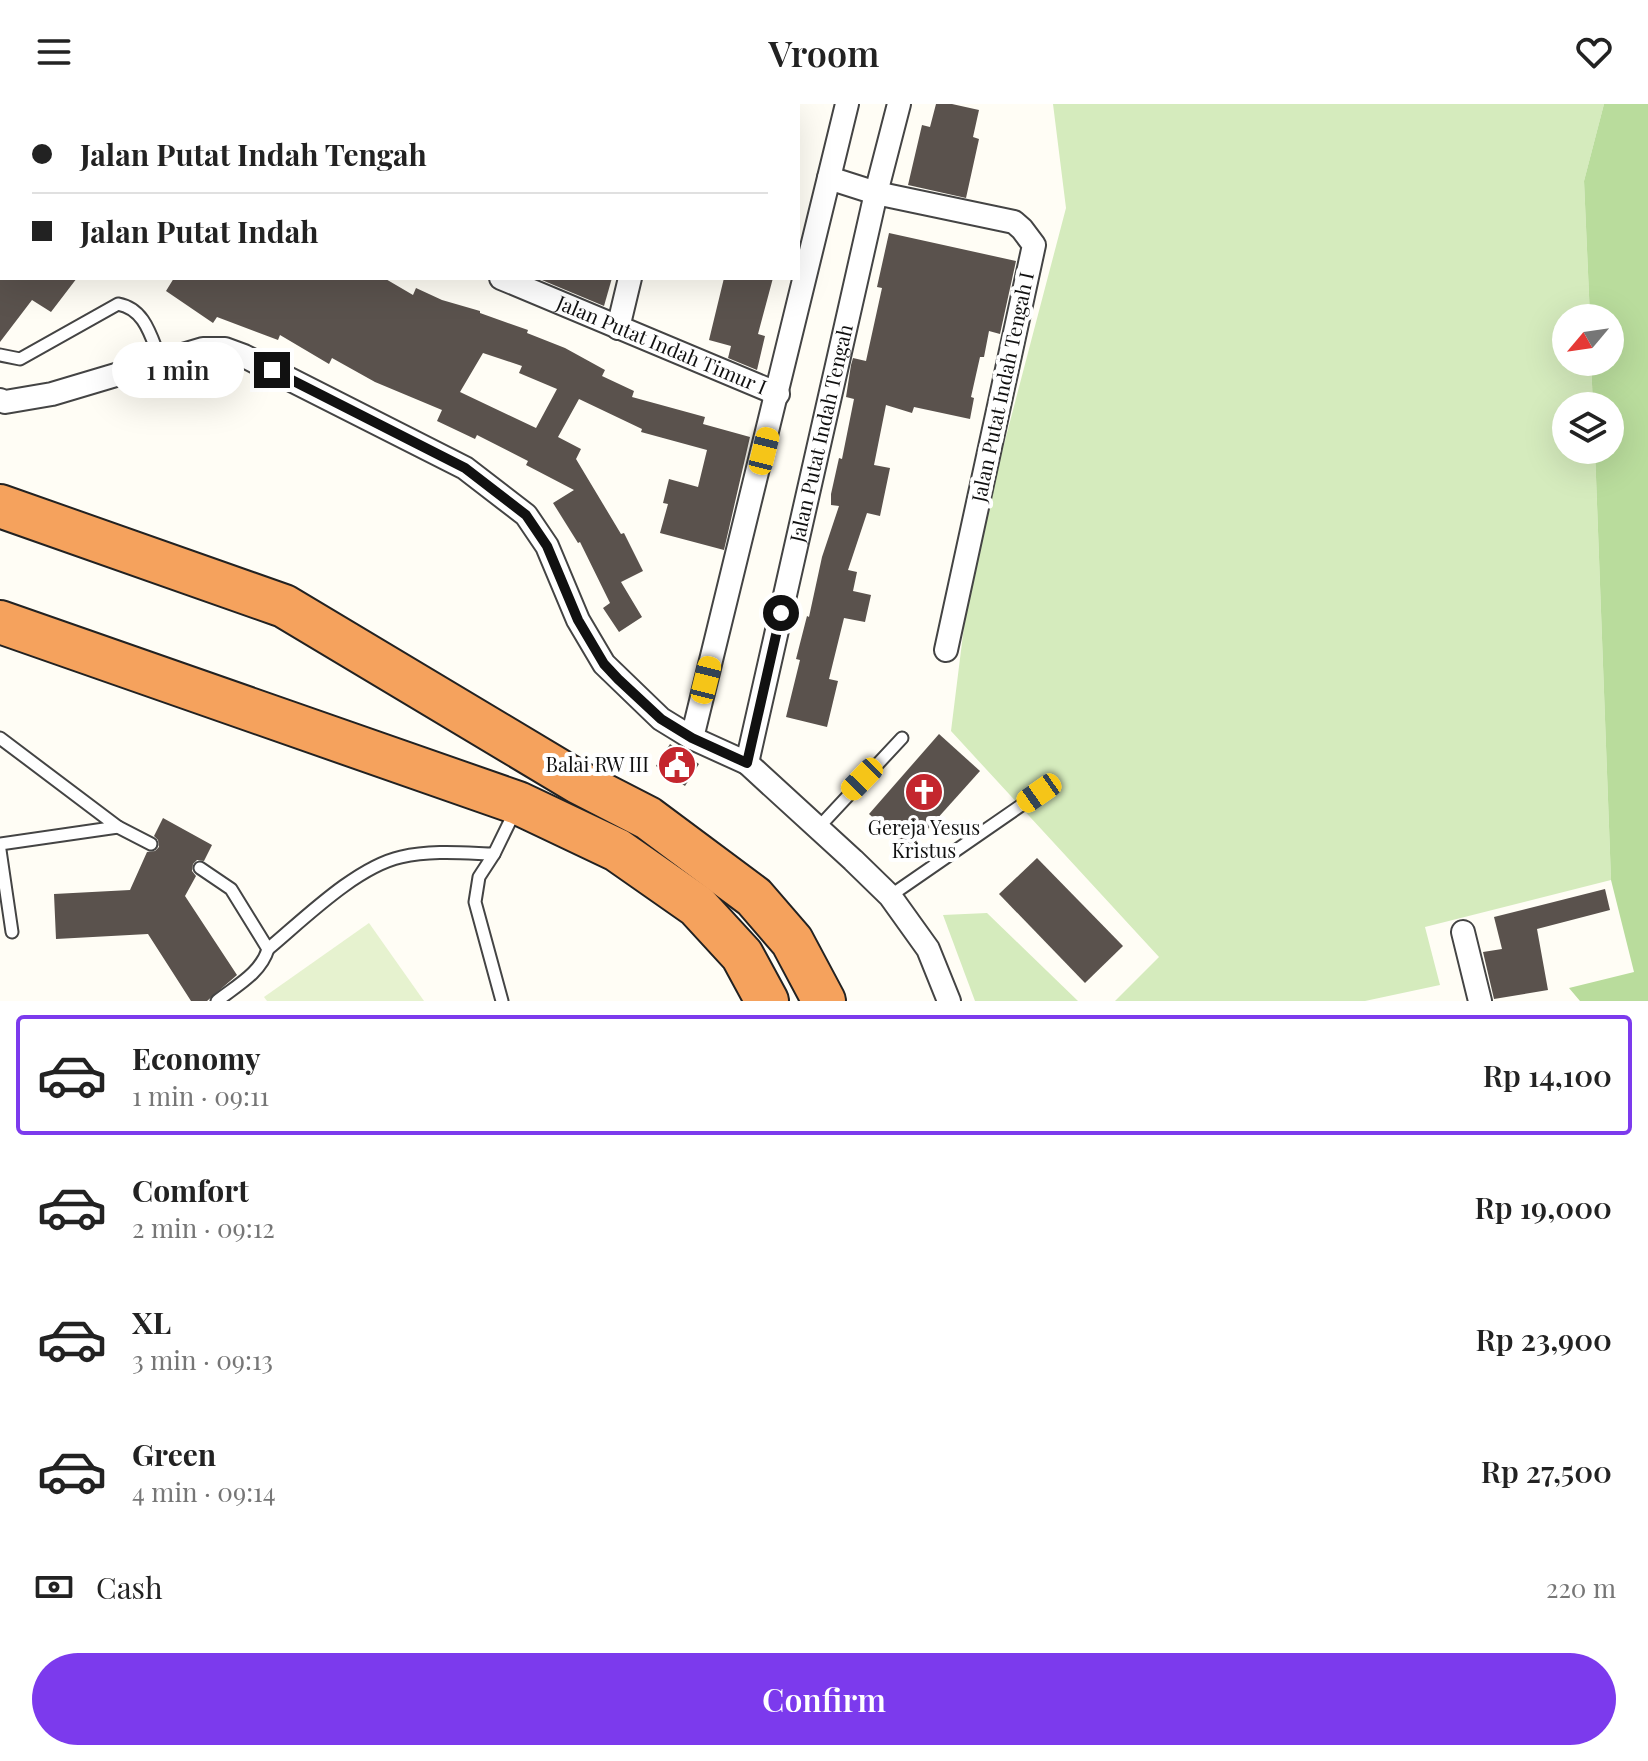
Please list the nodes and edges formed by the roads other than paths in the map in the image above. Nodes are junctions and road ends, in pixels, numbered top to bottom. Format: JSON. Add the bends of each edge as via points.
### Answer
{"nodes":[{"id":1,"x":847,"y":104,"type":"edge"},
{"id":2,"x":899,"y":104,"type":"edge"},
{"id":3,"x":829,"y":178,"type":"junction"},
{"id":4,"x":876,"y":193,"type":"junction"},
{"id":5,"x":506,"y":280,"type":"edge"},
{"id":6,"x":630,"y":280,"type":"edge"},
{"id":7,"x":618,"y":328,"type":"junction"},
{"id":8,"x":0,"y":355,"type":"edge"},
{"id":9,"x":161,"y":361,"type":"junction"},
{"id":10,"x":778,"y":394,"type":"junction"},
{"id":11,"x":0,"y":400,"type":"edge"},
{"id":12,"x":0,"y":506,"type":"edge"},
{"id":13,"x":0,"y":622,"type":"edge"},
{"id":14,"x":946,"y":650,"type":"dead end"},
{"id":15,"x":0,"y":738,"type":"edge"},
{"id":16,"x":692,"y":738,"type":"junction"},
{"id":17,"x":902,"y":738,"type":"dead end"},
{"id":18,"x":747,"y":763,"type":"junction"},
{"id":19,"x":1039,"y":793,"type":"dead end"},
{"id":20,"x":518,"y":803,"type":"junction"},
{"id":21,"x":118,"y":827,"type":"junction"},
{"id":22,"x":818,"y":828,"type":"junction"},
{"id":23,"x":0,"y":844,"type":"edge"},
{"id":24,"x":151,"y":844,"type":"dead end"},
{"id":25,"x":0,"y":850,"type":"edge"},
{"id":26,"x":494,"y":854,"type":"junction"},
{"id":27,"x":200,"y":868,"type":"dead end"},
{"id":28,"x":890,"y":896,"type":"junction"},
{"id":29,"x":12,"y":932,"type":"dead end"},
{"id":30,"x":1463,"y":932,"type":"dead end"},
{"id":31,"x":268,"y":949,"type":"junction"},
{"id":32,"x":820,"y":997,"type":"edge"},
{"id":33,"x":217,"y":1001,"type":"edge"},
{"id":34,"x":502,"y":1001,"type":"edge"},
{"id":35,"x":767,"y":1001,"type":"edge"},
{"id":36,"x":949,"y":1001,"type":"edge"},
{"id":37,"x":1480,"y":1001,"type":"edge"}],
"edges":[{"from":1,"to":3,"type":"street"},
{"from":2,"to":4,"type":"street","name":"Jalan Putat Indah Tengah"},
{"from":3,"to":4,"type":"street","name":"Jalan Putat Indah Tengah I"},
{"from":3,"to":10,"type":"street"},
{"from":4,"to":14,"type":"street","name":"Jalan Putat Indah Tengah I","via":[[1014,222],[1034,245]]},
{"from":4,"to":18,"type":"street","name":"Jalan Putat Indah Tengah"},
{"from":5,"to":7,"type":"street","name":"Jalan Putat Indah Timur I"},
{"from":6,"to":7,"type":"street"},
{"from":7,"to":10,"type":"street","name":"Jalan Putat Indah Timur I"},
{"from":8,"to":9,"type":"lane","via":[[20,359],[118,304],[137,311]]},
{"from":9,"to":11,"type":"street","via":[[52,394]]},
{"from":9,"to":16,"type":"street","via":[[203,349],[225,349],[465,468],[526,515],[547,546],[578,620],[604,664],[661,719]]},
{"from":10,"to":16,"type":"street"},
{"from":12,"to":32,"type":"highway","via":[[284,606],[578,782],[648,818],[754,897],[792,941]]},
{"from":13,"to":20,"type":"highway"},
{"from":15,"to":21,"type":"lane"},
{"from":16,"to":18,"type":"street"},
{"from":17,"to":22,"type":"lane"},
{"from":18,"to":22,"type":"street"},
{"from":19,"to":28,"type":"lane"},
{"from":20,"to":26,"type":"lane"},
{"from":20,"to":35,"type":"highway","via":[[617,850],[697,906],[742,955]]},
{"from":21,"to":23,"type":"lane"},
{"from":21,"to":24,"type":"lane"},
{"from":22,"to":28,"type":"street"},
{"from":25,"to":29,"type":"lane"},
{"from":26,"to":31,"type":"lane","via":[[436,852],[397,858],[352,880]]},
{"from":26,"to":34,"type":"lane","via":[[479,877],[475,902]]},
{"from":27,"to":31,"type":"lane","via":[[231,889]]},
{"from":28,"to":36,"type":"street","via":[[928,949]]},
{"from":30,"to":37,"type":"street"},
{"from":31,"to":33,"type":"lane","via":[[255,971]]}]}
